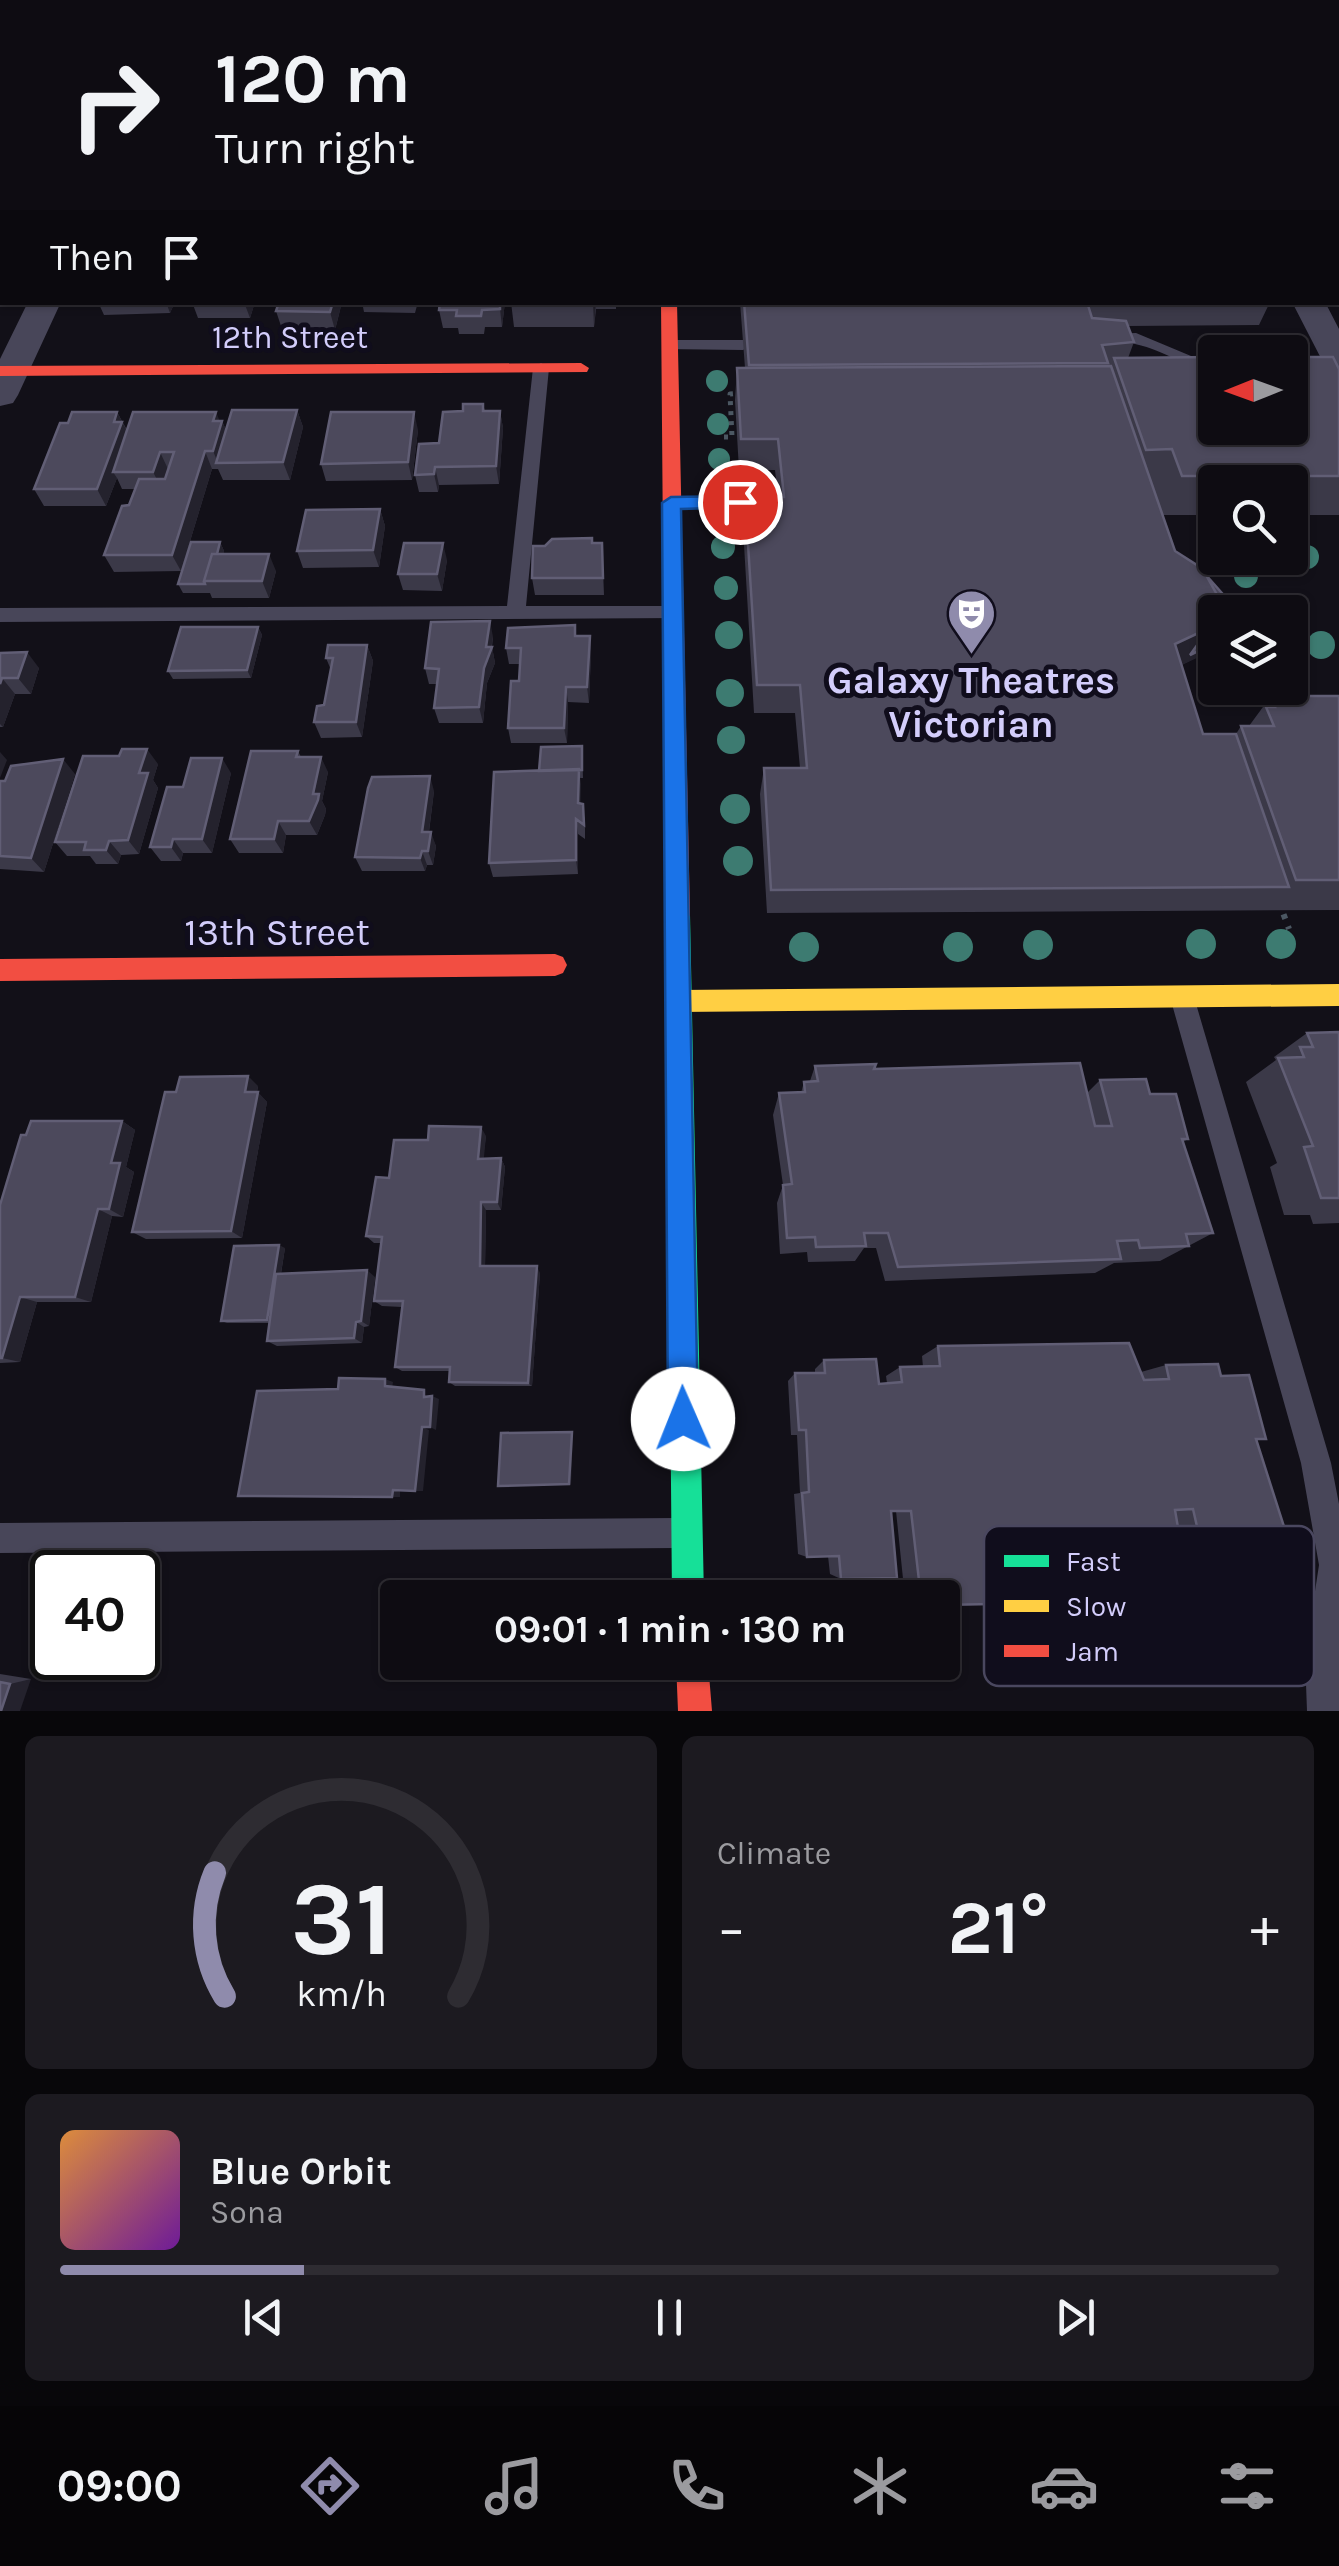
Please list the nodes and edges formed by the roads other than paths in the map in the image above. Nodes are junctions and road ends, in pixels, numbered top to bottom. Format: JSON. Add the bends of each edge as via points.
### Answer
{"nodes":[{"id":1,"x":42,"y":305,"type":"edge"},
{"id":2,"x":669,"y":305,"type":"edge"},
{"id":3,"x":1309,"y":305,"type":"edge"},
{"id":4,"x":1088,"y":339,"type":"edge"},
{"id":5,"x":743,"y":344,"type":"edge"},
{"id":6,"x":670,"y":345,"type":"junction"},
{"id":7,"x":1331,"y":355,"type":"edge"},
{"id":8,"x":1198,"y":361,"type":"edge"},
{"id":9,"x":540,"y":368,"type":"junction"},
{"id":10,"x":581,"y":368,"type":"dead end"},
{"id":11,"x":4,"y":379,"type":"edge"},
{"id":12,"x":740,"y":502,"type":"dead end"},
{"id":13,"x":671,"y":503,"type":"junction"},
{"id":14,"x":673,"y":613,"type":"junction"},
{"id":15,"x":516,"y":614,"type":"junction"},
{"id":16,"x":0,"y":615,"type":"edge"},
{"id":17,"x":555,"y":965,"type":"dead end"},
{"id":18,"x":0,"y":970,"type":"edge"},
{"id":19,"x":1339,"y":995,"type":"edge"},
{"id":20,"x":1182,"y":997,"type":"junction"},
{"id":21,"x":678,"y":1001,"type":"junction"},
{"id":22,"x":685,"y":1533,"type":"junction"},
{"id":23,"x":0,"y":1538,"type":"edge"},
{"id":24,"x":687,"y":1580,"type":"edge"},
{"id":25,"x":693,"y":1680,"type":"edge"},
{"id":26,"x":695,"y":1711,"type":"edge"},
{"id":27,"x":1324,"y":1711,"type":"edge"}],
"edges":[{"from":1,"to":11,"type":"street"},
{"from":2,"to":6,"type":"street"},
{"from":3,"to":7,"type":"street"},
{"from":4,"to":8,"type":"lane","via":[[1136,338]]},
{"from":5,"to":6,"type":"lane"},
{"from":6,"to":13,"type":"street"},
{"from":9,"to":10,"type":"street","name":"12th Street"},
{"from":9,"to":11,"type":"street","name":"12th Street"},
{"from":9,"to":15,"type":"lane"},
{"from":12,"to":13,"type":"lane"},
{"from":13,"to":14,"type":"street"},
{"from":14,"to":15,"type":"lane"},
{"from":14,"to":21,"type":"street"},
{"from":15,"to":16,"type":"lane"},
{"from":17,"to":18,"type":"street","name":"13th Street"},
{"from":19,"to":20,"type":"street"},
{"from":20,"to":21,"type":"street"},
{"from":20,"to":27,"type":"lane","via":[[1316,1463],[1335,1565],[1321,1657]]},
{"from":21,"to":22,"type":"street"},
{"from":22,"to":23,"type":"lane"},
{"from":22,"to":24,"type":"street"},
{"from":25,"to":26,"type":"street"}]}
